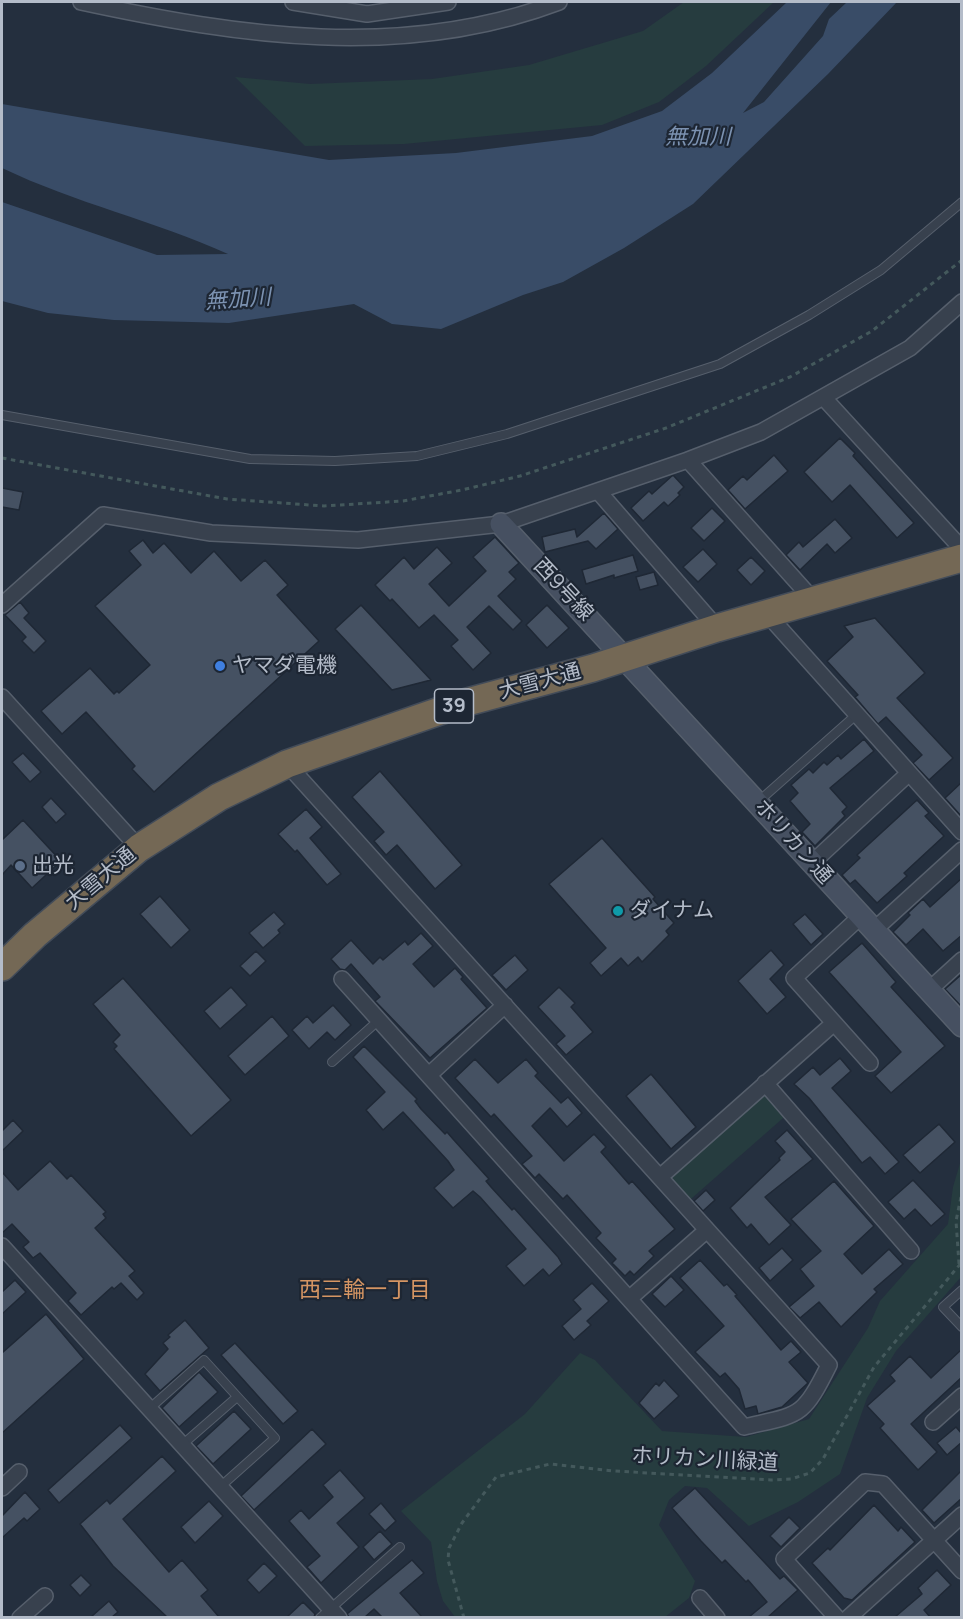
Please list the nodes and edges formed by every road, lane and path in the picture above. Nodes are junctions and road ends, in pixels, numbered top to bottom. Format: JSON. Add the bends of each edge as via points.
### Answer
{"nodes":[{"id":1,"x":81,"y":2,"type":"edge"},
{"id":2,"x":293,"y":2,"type":"edge"},
{"id":3,"x":448,"y":2,"type":"edge"},
{"id":4,"x":559,"y":2,"type":"edge"},
{"id":5,"x":962,"y":202,"type":"edge"},
{"id":6,"x":962,"y":302,"type":"edge"},
{"id":7,"x":824,"y":398,"type":"junction"},
{"id":8,"x":2,"y":415,"type":"edge"},
{"id":9,"x":688,"y":460,"type":"junction"},
{"id":10,"x":598,"y":491,"type":"junction"},
{"id":11,"x":501,"y":524,"type":"junction"},
{"id":12,"x":962,"y":549,"type":"edge"},
{"id":13,"x":962,"y":558,"type":"edge"},
{"id":14,"x":814,"y":601,"type":"junction"},
{"id":15,"x":2,"y":605,"type":"edge"},
{"id":16,"x":768,"y":615,"type":"junction"},
{"id":17,"x":717,"y":628,"type":"junction"},
{"id":18,"x":625,"y":657,"type":"junction"},
{"id":19,"x":2,"y":697,"type":"edge"},
{"id":20,"x":856,"y":715,"type":"junction"},
{"id":21,"x":287,"y":764,"type":"junction"},
{"id":22,"x":908,"y":774,"type":"junction"},
{"id":23,"x":758,"y":802,"type":"junction"},
{"id":24,"x":962,"y":832,"type":"edge"},
{"id":25,"x":139,"y":848,"type":"junction"},
{"id":26,"x":962,"y":850,"type":"edge"},
{"id":27,"x":812,"y":863,"type":"junction"},
{"id":28,"x":868,"y":923,"type":"junction"},
{"id":29,"x":962,"y":960,"type":"edge"},
{"id":30,"x":2,"y":967,"type":"edge"},
{"id":31,"x":342,"y":979,"type":"dead end"},
{"id":32,"x":929,"y":990,"type":"junction"},
{"id":33,"x":505,"y":1005,"type":"junction"},
{"id":34,"x":379,"y":1020,"type":"junction"},
{"id":35,"x":834,"y":1023,"type":"junction"},
{"id":36,"x":962,"y":1026,"type":"edge"},
{"id":37,"x":332,"y":1062,"type":"dead end"},
{"id":38,"x":870,"y":1063,"type":"dead end"},
{"id":39,"x":429,"y":1076,"type":"junction"},
{"id":40,"x":765,"y":1083,"type":"junction"},
{"id":41,"x":660,"y":1176,"type":"junction"},
{"id":42,"x":962,"y":1192,"type":"edge"},
{"id":43,"x":707,"y":1230,"type":"junction"},
{"id":44,"x":2,"y":1246,"type":"edge"},
{"id":45,"x":911,"y":1251,"type":"dead end"},
{"id":46,"x":960,"y":1263,"type":"edge"},
{"id":47,"x":962,"y":1290,"type":"edge"},
{"id":48,"x":630,"y":1298,"type":"junction"},
{"id":49,"x":962,"y":1327,"type":"edge"},
{"id":50,"x":962,"y":1396,"type":"edge"},
{"id":51,"x":237,"y":1397,"type":"junction"},
{"id":52,"x":149,"y":1409,"type":"junction"},
{"id":53,"x":933,"y":1422,"type":"dead end"},
{"id":54,"x":182,"y":1445,"type":"junction"},
{"id":55,"x":19,"y":1472,"type":"dead end"},
{"id":56,"x":220,"y":1487,"type":"junction"},
{"id":57,"x":2,"y":1488,"type":"edge"},
{"id":58,"x":962,"y":1515,"type":"edge"},
{"id":59,"x":934,"y":1540,"type":"junction"},
{"id":60,"x":400,"y":1547,"type":"dead end"},
{"id":61,"x":962,"y":1571,"type":"edge"},
{"id":62,"x":45,"y":1596,"type":"dead end"},
{"id":63,"x":700,"y":1599,"type":"dead end"},
{"id":64,"x":330,"y":1614,"type":"edge"},
{"id":65,"x":20,"y":1617,"type":"edge"},
{"id":66,"x":464,"y":1617,"type":"edge"},
{"id":67,"x":717,"y":1617,"type":"edge"},
{"id":68,"x":837,"y":1617,"type":"edge"},
{"id":69,"x":848,"y":1617,"type":"edge"}],
"edges":[{"from":1,"to":4,"type":"street","via":[[249,32],[346,39],[450,31]]},
{"from":2,"to":3,"type":"street","via":[[367,14]]},
{"from":5,"to":8,"type":"lane","via":[[880,270],[720,364],[507,434],[417,456],[335,461],[250,459]]},
{"from":6,"to":7,"type":"street","via":[[910,348]]},
{"from":7,"to":9,"type":"street","via":[[761,432]]},
{"from":7,"to":12,"type":"street"},
{"from":9,"to":10,"type":"street"},
{"from":9,"to":14,"type":"street"},
{"from":10,"to":11,"type":"street"},
{"from":10,"to":17,"type":"street"},
{"from":11,"to":15,"type":"street","via":[[358,540],[212,533],[103,515]]},
{"from":11,"to":18,"type":"street","name":"西9号線"},
{"from":13,"to":14,"type":"highway","name":"大雪大通","number":"39"},
{"from":14,"to":16,"type":"highway","name":"大雪大通","number":"39"},
{"from":16,"to":17,"type":"highway","name":"大雪大通","number":"39"},
{"from":16,"to":20,"type":"street"},
{"from":17,"to":18,"type":"highway","name":"大雪大通","number":"39"},
{"from":18,"to":21,"type":"highway","name":"大雪大通","number":"39","via":[[460,704]]},
{"from":18,"to":23,"type":"street","name":"ホリカン通"},
{"from":19,"to":25,"type":"street"},
{"from":20,"to":22,"type":"street"},
{"from":20,"to":23,"type":"lane"},
{"from":21,"to":25,"type":"highway","name":"大雪大通","number":"39","via":[[219,797]]},
{"from":21,"to":33,"type":"street"},
{"from":22,"to":24,"type":"street"},
{"from":22,"to":27,"type":"street"},
{"from":23,"to":27,"type":"street","name":"ホリカン通"},
{"from":25,"to":30,"type":"highway","name":"大雪大通","number":"39","via":[[34,935]]},
{"from":26,"to":28,"type":"street"},
{"from":27,"to":28,"type":"street","name":"ホリカン通"},
{"from":28,"to":32,"type":"street","name":"ホリカン通"},
{"from":28,"to":35,"type":"street","via":[[794,978]]},
{"from":29,"to":32,"type":"street"},
{"from":31,"to":34,"type":"street"},
{"from":32,"to":36,"type":"street","name":"ホリカン通"},
{"from":33,"to":39,"type":"street"},
{"from":33,"to":41,"type":"street"},
{"from":34,"to":37,"type":"lane"},
{"from":34,"to":39,"type":"street"},
{"from":35,"to":38,"type":"street"},
{"from":35,"to":40,"type":"street"},
{"from":39,"to":48,"type":"street"},
{"from":40,"to":41,"type":"street"},
{"from":40,"to":45,"type":"street"},
{"from":41,"to":43,"type":"street"},
{"from":42,"to":46,"type":"path","via":[[956,1221]]},
{"from":43,"to":48,"type":"street"},
{"from":43,"to":48,"type":"street","via":[[829,1365],[812,1400],[794,1416],[744,1427]]},
{"from":44,"to":52,"type":"street"},
{"from":46,"to":66,"type":"path","name":"ホリカン川緑道","via":[[874,1367],[823,1459],[810,1473],[771,1480],[550,1464],[496,1477],[462,1522],[449,1548],[448,1560]]},
{"from":47,"to":49,"type":"lane","via":[[943,1307]]},
{"from":50,"to":53,"type":"street"},
{"from":51,"to":52,"type":"lane","via":[[204,1360]]},
{"from":51,"to":54,"type":"lane"},
{"from":51,"to":56,"type":"lane","via":[[275,1438]]},
{"from":52,"to":54,"type":"street"},
{"from":54,"to":56,"type":"street"},
{"from":55,"to":57,"type":"street"},
{"from":56,"to":64,"type":"street"},
{"from":58,"to":59,"type":"street"},
{"from":59,"to":61,"type":"street"},
{"from":59,"to":68,"type":"street","via":[[883,1484],[866,1482],[784,1559]]},
{"from":59,"to":69,"type":"street"},
{"from":60,"to":64,"type":"lane"},
{"from":62,"to":65,"type":"street"},
{"from":63,"to":67,"type":"street"}]}
